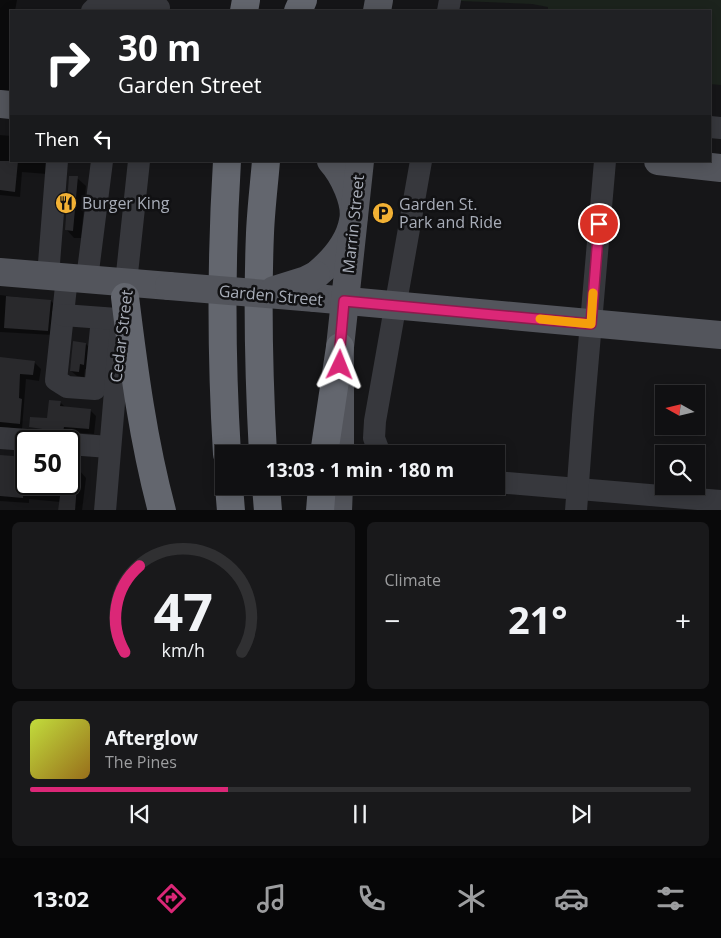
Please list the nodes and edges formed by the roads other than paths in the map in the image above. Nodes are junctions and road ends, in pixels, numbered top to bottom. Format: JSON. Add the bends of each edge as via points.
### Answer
{"nodes":[{"id":1,"x":159,"y":7,"type":"edge"},
{"id":2,"x":93,"y":10,"type":"edge"},
{"id":3,"x":57,"y":162,"type":"edge"},
{"id":4,"x":102,"y":162,"type":"edge"},
{"id":5,"x":139,"y":162,"type":"edge"},
{"id":6,"x":227,"y":162,"type":"edge"},
{"id":7,"x":266,"y":162,"type":"edge"},
{"id":8,"x":332,"y":162,"type":"edge"},
{"id":9,"x":360,"y":162,"type":"edge"},
{"id":10,"x":421,"y":162,"type":"edge"},
{"id":11,"x":605,"y":162,"type":"edge"},
{"id":12,"x":667,"y":162,"type":"edge"},
{"id":13,"x":721,"y":168,"type":"edge"},
{"id":14,"x":354,"y":220,"type":"junction"},
{"id":15,"x":0,"y":272,"type":"edge"},
{"id":16,"x":67,"y":277,"type":"junction"},
{"id":17,"x":316,"y":286,"type":"junction"},
{"id":18,"x":344,"y":301,"type":"junction"},
{"id":19,"x":119,"y":304,"type":"junction"},
{"id":20,"x":394,"y":306,"type":"junction"},
{"id":21,"x":63,"y":315,"type":"junction"},
{"id":22,"x":591,"y":324,"type":"junction"},
{"id":23,"x":721,"y":335,"type":"edge"},
{"id":24,"x":340,"y":347,"type":"junction"},
{"id":25,"x":0,"y":438,"type":"edge"},
{"id":26,"x":15,"y":439,"type":"edge"},
{"id":27,"x":80,"y":445,"type":"edge"},
{"id":28,"x":227,"y":445,"type":"edge"},
{"id":29,"x":263,"y":445,"type":"edge"},
{"id":30,"x":325,"y":445,"type":"edge"},
{"id":31,"x":340,"y":445,"type":"edge"},
{"id":32,"x":377,"y":445,"type":"edge"},
{"id":33,"x":110,"y":447,"type":"junction"},
{"id":34,"x":505,"y":484,"type":"edge"},
{"id":35,"x":230,"y":495,"type":"edge"},
{"id":36,"x":267,"y":495,"type":"edge"},
{"id":37,"x":321,"y":495,"type":"edge"},
{"id":38,"x":339,"y":495,"type":"edge"},
{"id":39,"x":577,"y":500,"type":"edge"},
{"id":40,"x":721,"y":502,"type":"edge"},
{"id":41,"x":104,"y":510,"type":"edge"},
{"id":42,"x":162,"y":510,"type":"edge"},
{"id":43,"x":231,"y":510,"type":"edge"},
{"id":44,"x":268,"y":510,"type":"edge"},
{"id":45,"x":320,"y":510,"type":"edge"},
{"id":46,"x":338,"y":510,"type":"edge"}],
"edges":[{"from":1,"to":2,"type":"street"},
{"from":3,"to":16,"type":"street"},
{"from":4,"to":16,"type":"street"},
{"from":5,"to":19,"type":"street","name":"Cedar Street"},
{"from":6,"to":28,"type":"highway","via":[[222,296]]},
{"from":7,"to":29,"type":"highway","via":[[259,286]]},
{"from":8,"to":14,"type":"main road","via":[[346,183]]},
{"from":9,"to":14,"type":"main road","name":"Marrin Street"},
{"from":10,"to":20,"type":"street"},
{"from":11,"to":22,"type":"street"},
{"from":12,"to":13,"type":"main road"},
{"from":14,"to":17,"type":"main road"},
{"from":14,"to":18,"type":"main road","name":"Marrin Street"},
{"from":15,"to":16,"type":"main road","name":"Garden Street"},
{"from":16,"to":19,"type":"main road","name":"Garden Street"},
{"from":16,"to":21,"type":"street"},
{"from":17,"to":18,"type":"main road","name":"Garden Street"},
{"from":17,"to":19,"type":"main road","name":"Garden Street","bridge":true,"via":[[295,284],[252,293],[169,286]]},
{"from":18,"to":20,"type":"main road","name":"Garden Street"},
{"from":18,"to":24,"type":"main road","name":"Marrin Street"},
{"from":19,"to":21,"type":"street"},
{"from":19,"to":21,"type":"street","via":[[95,389],[67,387],[56,380]]},
{"from":19,"to":33,"type":"street","name":"Cedar Street"},
{"from":19,"to":42,"type":"highway"},
{"from":20,"to":22,"type":"main road","name":"Garden Street"},
{"from":20,"to":32,"type":"street","via":[[375,421]]},
{"from":22,"to":23,"type":"main road","name":"Garden Street"},
{"from":22,"to":39,"type":"street"},
{"from":24,"to":30,"type":"highway"},
{"from":24,"to":31,"type":"main road","name":"Marrin Street"},
{"from":25,"to":26,"type":"street"},
{"from":27,"to":33,"type":"street"},
{"from":33,"to":41,"type":"street","name":"Cedar Street"},
{"from":34,"to":39,"type":"street"},
{"from":35,"to":43,"type":"highway"},
{"from":36,"to":44,"type":"highway"},
{"from":37,"to":45,"type":"highway"},
{"from":38,"to":46,"type":"main road"},
{"from":39,"to":40,"type":"street"}]}
